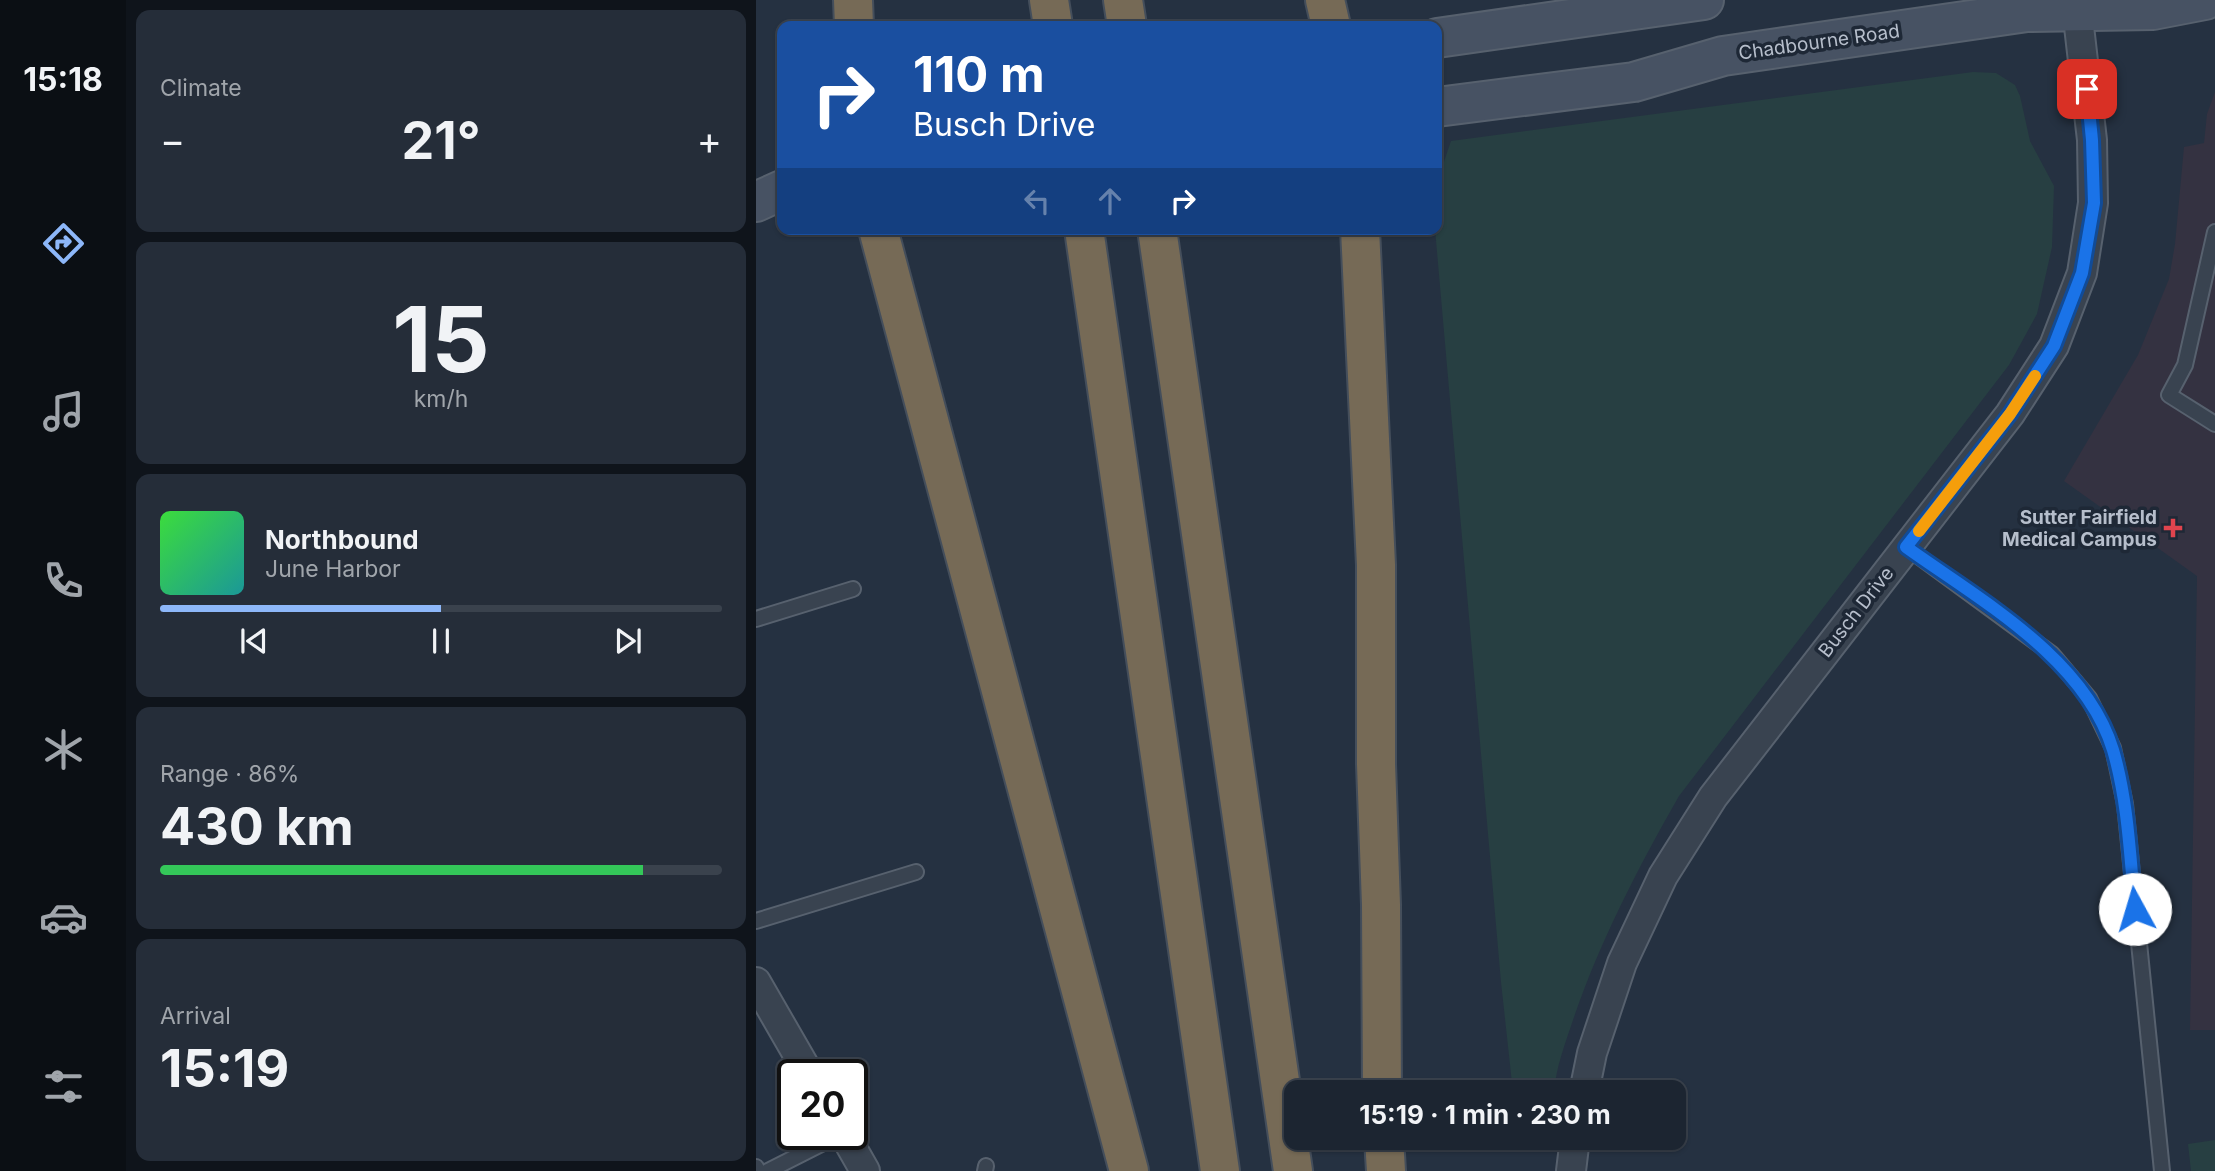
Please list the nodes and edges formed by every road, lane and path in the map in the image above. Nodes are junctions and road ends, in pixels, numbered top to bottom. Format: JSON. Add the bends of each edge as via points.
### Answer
{"nodes":[{"id":1,"x":853,"y":0,"type":"edge"},
{"id":2,"x":1049,"y":0,"type":"edge"},
{"id":3,"x":1123,"y":0,"type":"edge"},
{"id":4,"x":1325,"y":0,"type":"edge"},
{"id":5,"x":1704,"y":0,"type":"edge"},
{"id":6,"x":2205,"y":0,"type":"edge"},
{"id":7,"x":2076,"y":5,"type":"edge"},
{"id":8,"x":854,"y":21,"type":"edge"},
{"id":9,"x":1052,"y":21,"type":"edge"},
{"id":10,"x":1126,"y":21,"type":"edge"},
{"id":11,"x":1330,"y":21,"type":"edge"},
{"id":12,"x":1442,"y":37,"type":"edge"},
{"id":13,"x":1442,"y":106,"type":"edge"},
{"id":14,"x":777,"y":192,"type":"edge"},
{"id":15,"x":756,"y":202,"type":"edge"},
{"id":16,"x":2215,"y":232,"type":"edge"},
{"id":17,"x":880,"y":235,"type":"edge"},
{"id":18,"x":1085,"y":235,"type":"edge"},
{"id":19,"x":1158,"y":235,"type":"edge"},
{"id":20,"x":1360,"y":235,"type":"edge"},
{"id":21,"x":2215,"y":424,"type":"edge"},
{"id":22,"x":1906,"y":547,"type":"junction"},
{"id":23,"x":853,"y":589,"type":"dead end"},
{"id":24,"x":756,"y":619,"type":"edge"},
{"id":25,"x":916,"y":872,"type":"dead end"},
{"id":26,"x":756,"y":921,"type":"edge"},
{"id":27,"x":756,"y":982,"type":"edge"},
{"id":28,"x":800,"y":1059,"type":"edge"},
{"id":29,"x":1382,"y":1080,"type":"edge"},
{"id":30,"x":1586,"y":1080,"type":"edge"},
{"id":31,"x":810,"y":1150,"type":"edge"},
{"id":32,"x":852,"y":1150,"type":"edge"},
{"id":33,"x":1385,"y":1150,"type":"edge"},
{"id":34,"x":1574,"y":1150,"type":"edge"},
{"id":35,"x":768,"y":1171,"type":"edge"},
{"id":36,"x":865,"y":1171,"type":"edge"},
{"id":37,"x":1129,"y":1171,"type":"edge"},
{"id":38,"x":1220,"y":1171,"type":"edge"},
{"id":39,"x":1293,"y":1171,"type":"edge"},
{"id":40,"x":1386,"y":1171,"type":"edge"},
{"id":41,"x":1571,"y":1171,"type":"edge"},
{"id":42,"x":2162,"y":1171,"type":"edge"}],
"edges":[{"from":1,"to":8,"type":"highway"},
{"from":2,"to":9,"type":"highway"},
{"from":3,"to":10,"type":"highway"},
{"from":4,"to":11,"type":"highway"},
{"from":5,"to":12,"type":"main road"},
{"from":6,"to":7,"type":"main road","name":"Chadbourne Road","via":[[2152,9]]},
{"from":7,"to":13,"type":"main road","name":"Chadbourne Road","via":[[1723,56],[1634,82]]},
{"from":7,"to":22,"type":"street","name":"Busch Drive","via":[[2092,140],[2094,203],[2082,273],[2054,346],[2010,414]]},
{"from":14,"to":15,"type":"main road"},
{"from":16,"to":21,"type":"lane","via":[[2185,365],[2169,395]]},
{"from":17,"to":37,"type":"highway"},
{"from":18,"to":38,"type":"highway"},
{"from":19,"to":39,"type":"highway"},
{"from":20,"to":29,"type":"highway","via":[[1376,565]]},
{"from":22,"to":30,"type":"street","name":"Busch Drive","via":[[1713,797],[1663,876],[1622,963]]},
{"from":22,"to":42,"type":"lane","via":[[2052,654],[2089,698],[2113,748],[2125,804]]},
{"from":23,"to":24,"type":"lane"},
{"from":25,"to":26,"type":"lane"},
{"from":27,"to":28,"type":"street"},
{"from":31,"to":35,"type":"lane"},
{"from":32,"to":36,"type":"street"},
{"from":33,"to":40,"type":"highway"},
{"from":34,"to":41,"type":"street"}]}
